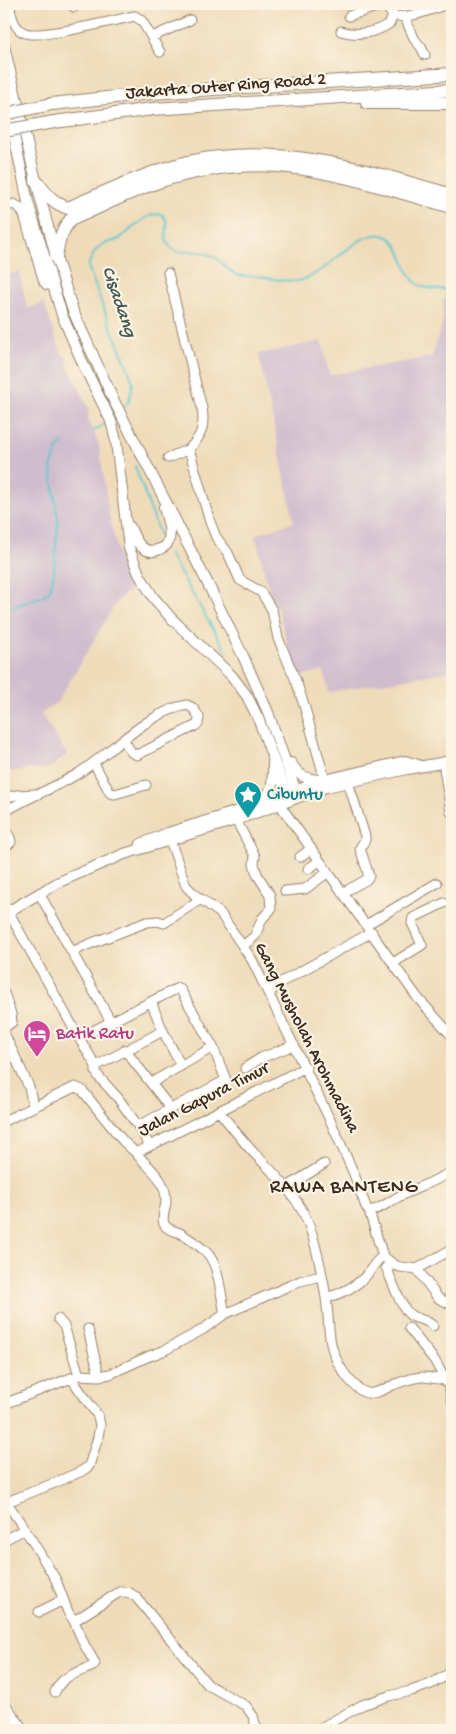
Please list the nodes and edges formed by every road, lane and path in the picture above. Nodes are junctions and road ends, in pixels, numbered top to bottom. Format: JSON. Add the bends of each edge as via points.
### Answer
{"nodes":[{"id":1,"x":10,"y":4,"type":"edge"},
{"id":2,"x":385,"y":4,"type":"edge"},
{"id":3,"x":447,"y":4,"type":"edge"},
{"id":4,"x":393,"y":15,"type":"junction"},
{"id":5,"x":349,"y":16,"type":"dead end"},
{"id":6,"x":404,"y":16,"type":"junction"},
{"id":7,"x":190,"y":20,"type":"dead end"},
{"id":8,"x":341,"y":30,"type":"dead end"},
{"id":9,"x":152,"y":37,"type":"junction"},
{"id":10,"x":4,"y":46,"type":"edge"},
{"id":11,"x":160,"y":52,"type":"dead end"},
{"id":12,"x":425,"y":55,"type":"dead end"},
{"id":13,"x":452,"y":74,"type":"edge"},
{"id":14,"x":4,"y":88,"type":"edge"},
{"id":15,"x":452,"y":90,"type":"edge"},
{"id":16,"x":452,"y":103,"type":"edge"},
{"id":17,"x":226,"y":104,"type":"junction"},
{"id":18,"x":5,"y":106,"type":"edge"},
{"id":19,"x":4,"y":131,"type":"edge"},
{"id":20,"x":36,"y":180,"type":"junction"},
{"id":21,"x":452,"y":195,"type":"edge"},
{"id":22,"x":452,"y":206,"type":"edge"},
{"id":23,"x":4,"y":207,"type":"edge"},
{"id":24,"x":56,"y":257,"type":"junction"},
{"id":25,"x":168,"y":273,"type":"dead end"},
{"id":26,"x":52,"y":284,"type":"junction"},
{"id":27,"x":189,"y":449,"type":"junction"},
{"id":28,"x":168,"y":458,"type":"dead end"},
{"id":29,"x":158,"y":487,"type":"junction"},
{"id":30,"x":125,"y":514,"type":"junction"},
{"id":31,"x":124,"y":740,"type":"junction"},
{"id":32,"x":277,"y":752,"type":"junction"},
{"id":33,"x":448,"y":762,"type":"edge"},
{"id":34,"x":94,"y":763,"type":"junction"},
{"id":35,"x":424,"y":766,"type":"junction"},
{"id":36,"x":325,"y":780,"type":"junction"},
{"id":37,"x":348,"y":782,"type":"junction"},
{"id":38,"x":146,"y":784,"type":"dead end"},
{"id":39,"x":39,"y":794,"type":"junction"},
{"id":40,"x":290,"y":797,"type":"junction"},
{"id":41,"x":4,"y":798,"type":"edge"},
{"id":42,"x":258,"y":804,"type":"junction"},
{"id":43,"x":4,"y":812,"type":"edge"},
{"id":44,"x":451,"y":812,"type":"edge"},
{"id":45,"x":236,"y":820,"type":"junction"},
{"id":46,"x":4,"y":827,"type":"edge"},
{"id":47,"x":170,"y":840,"type":"junction"},
{"id":48,"x":4,"y":848,"type":"edge"},
{"id":49,"x":311,"y":849,"type":"junction"},
{"id":50,"x":124,"y":854,"type":"junction"},
{"id":51,"x":300,"y":857,"type":"dead end"},
{"id":52,"x":319,"y":862,"type":"junction"},
{"id":53,"x":308,"y":869,"type":"dead end"},
{"id":54,"x":327,"y":872,"type":"junction"},
{"id":55,"x":437,"y":883,"type":"dead end"},
{"id":56,"x":285,"y":891,"type":"dead end"},
{"id":57,"x":39,"y":893,"type":"junction"},
{"id":58,"x":342,"y":893,"type":"junction"},
{"id":59,"x":201,"y":899,"type":"junction"},
{"id":60,"x":444,"y":903,"type":"dead end"},
{"id":61,"x":5,"y":910,"type":"edge"},
{"id":62,"x":369,"y":928,"type":"junction"},
{"id":63,"x":243,"y":946,"type":"junction"},
{"id":64,"x":72,"y":952,"type":"junction"},
{"id":65,"x":393,"y":962,"type":"junction"},
{"id":66,"x":4,"y":994,"type":"edge"},
{"id":67,"x":269,"y":995,"type":"junction"},
{"id":68,"x":151,"y":1002,"type":"junction"},
{"id":69,"x":111,"y":1022,"type":"junction"},
{"id":70,"x":4,"y":1028,"type":"edge"},
{"id":71,"x":163,"y":1030,"type":"junction"},
{"id":72,"x":4,"y":1033,"type":"edge"},
{"id":73,"x":452,"y":1036,"type":"edge"},
{"id":74,"x":79,"y":1038,"type":"junction"},
{"id":75,"x":294,"y":1045,"type":"junction"},
{"id":76,"x":212,"y":1047,"type":"junction"},
{"id":77,"x":126,"y":1050,"type":"junction"},
{"id":78,"x":96,"y":1066,"type":"junction"},
{"id":79,"x":181,"y":1066,"type":"junction"},
{"id":80,"x":306,"y":1067,"type":"junction"},
{"id":81,"x":245,"y":1068,"type":"dead end"},
{"id":82,"x":151,"y":1083,"type":"junction"},
{"id":83,"x":33,"y":1106,"type":"junction"},
{"id":84,"x":171,"y":1109,"type":"junction"},
{"id":85,"x":219,"y":1111,"type":"junction"},
{"id":86,"x":4,"y":1121,"type":"edge"},
{"id":87,"x":138,"y":1126,"type":"junction"},
{"id":88,"x":150,"y":1146,"type":"junction"},
{"id":89,"x":136,"y":1154,"type":"junction"},
{"id":90,"x":324,"y":1164,"type":"dead end"},
{"id":91,"x":452,"y":1171,"type":"edge"},
{"id":92,"x":287,"y":1187,"type":"junction"},
{"id":93,"x":369,"y":1211,"type":"junction"},
{"id":94,"x":452,"y":1250,"type":"edge"},
{"id":95,"x":383,"y":1256,"type":"junction"},
{"id":96,"x":390,"y":1266,"type":"junction"},
{"id":97,"x":417,"y":1270,"type":"junction"},
{"id":98,"x":367,"y":1274,"type":"junction"},
{"id":99,"x":322,"y":1276,"type":"junction"},
{"id":100,"x":326,"y":1298,"type":"junction"},
{"id":101,"x":452,"y":1305,"type":"edge"},
{"id":102,"x":226,"y":1314,"type":"junction"},
{"id":103,"x":58,"y":1319,"type":"dead end"},
{"id":104,"x":433,"y":1326,"type":"dead end"},
{"id":105,"x":409,"y":1328,"type":"dead end"},
{"id":106,"x":88,"y":1329,"type":"dead end"},
{"id":107,"x":99,"y":1376,"type":"junction"},
{"id":108,"x":75,"y":1377,"type":"junction"},
{"id":109,"x":445,"y":1380,"type":"junction"},
{"id":110,"x":452,"y":1401,"type":"edge"},
{"id":111,"x":4,"y":1404,"type":"edge"},
{"id":112,"x":5,"y":1500,"type":"edge"},
{"id":113,"x":25,"y":1530,"type":"junction"},
{"id":114,"x":4,"y":1540,"type":"edge"},
{"id":115,"x":63,"y":1600,"type":"junction"},
{"id":116,"x":39,"y":1612,"type":"dead end"},
{"id":117,"x":74,"y":1620,"type":"junction"},
{"id":118,"x":452,"y":1672,"type":"edge"},
{"id":119,"x":55,"y":1692,"type":"dead end"},
{"id":120,"x":4,"y":1703,"type":"edge"},
{"id":121,"x":4,"y":1719,"type":"edge"},
{"id":122,"x":23,"y":1728,"type":"edge"},
{"id":123,"x":258,"y":1730,"type":"edge"},
{"id":124,"x":317,"y":1730,"type":"edge"}],
"edges":[{"from":1,"to":9,"type":"street","via":[[13,21],[24,32],[54,32],[135,16]]},
{"from":2,"to":4,"type":"street"},
{"from":2,"to":5,"type":"street"},
{"from":3,"to":6,"type":"street"},
{"from":4,"to":6,"type":"street"},
{"from":4,"to":8,"type":"street","via":[[390,23],[370,32]]},
{"from":6,"to":12,"type":"street"},
{"from":7,"to":9,"type":"street"},
{"from":9,"to":11,"type":"street"},
{"from":10,"to":20,"type":"main road"},
{"from":13,"to":18,"type":"highway","name":"Jakarta Outer Ring Road 2","bridge":true,"via":[[151,93]]},
{"from":14,"to":18,"type":"main road"},
{"from":15,"to":17,"type":"highway","name":"Jakarta Outer Ring Road 2"},
{"from":16,"to":17,"type":"highway"},
{"from":17,"to":19,"type":"highway","name":"Jakarta Outer Ring Road 2","bridge":true,"via":[[153,109]]},
{"from":18,"to":26,"type":"main road"},
{"from":20,"to":21,"type":"highway","via":[[58,205],[68,208],[151,172],[222,156],[260,154],[329,163]]},
{"from":20,"to":24,"type":"main road"},
{"from":22,"to":24,"type":"highway","via":[[289,167],[224,168],[156,183],[70,220],[58,242]]},
{"from":23,"to":26,"type":"street","via":[[14,204],[20,208],[44,282]]},
{"from":24,"to":29,"type":"main road","via":[[73,311]]},
{"from":25,"to":27,"type":"street","via":[[204,419],[203,430]]},
{"from":26,"to":30,"type":"main road","via":[[116,441]]},
{"from":27,"to":28,"type":"street"},
{"from":27,"to":36,"type":"street","via":[[213,531],[228,553],[240,580],[261,592],[272,610],[278,638],[304,705]]},
{"from":29,"to":30,"type":"main road","via":[[170,531],[163,548],[155,552],[136,543]]},
{"from":29,"to":32,"type":"main road","via":[[243,656],[267,710]]},
{"from":30,"to":32,"type":"main road","via":[[129,548],[153,597],[231,675],[247,696]]},
{"from":31,"to":31,"type":"street","via":[[131,752],[137,755],[195,726],[199,717],[193,708],[183,706],[153,719]]},
{"from":31,"to":34,"type":"street"},
{"from":32,"to":36,"type":"main road","via":[[297,773],[308,779]]},
{"from":32,"to":40,"type":"main road"},
{"from":32,"to":42,"type":"main road","via":[[272,787]]},
{"from":33,"to":35,"type":"main road"},
{"from":33,"to":44,"type":"street"},
{"from":34,"to":38,"type":"street","via":[[110,793]]},
{"from":34,"to":39,"type":"street"},
{"from":35,"to":36,"type":"main road","via":[[405,761]]},
{"from":35,"to":37,"type":"main road"},
{"from":36,"to":40,"type":"main road"},
{"from":37,"to":40,"type":"main road"},
{"from":37,"to":58,"type":"street","via":[[365,836],[360,848],[368,876]]},
{"from":39,"to":41,"type":"street"},
{"from":39,"to":43,"type":"street"},
{"from":40,"to":42,"type":"main road"},
{"from":40,"to":45,"type":"main road"},
{"from":40,"to":49,"type":"street"},
{"from":42,"to":50,"type":"main road","via":[[146,841]]},
{"from":45,"to":47,"type":"main road"},
{"from":45,"to":63,"type":"street","via":[[255,856],[257,874],[270,895],[271,908],[255,936]]},
{"from":46,"to":48,"type":"street","via":[[11,842]]},
{"from":47,"to":50,"type":"main road"},
{"from":47,"to":59,"type":"street","name":"Gang Musholah Arohmadina","via":[[184,883]]},
{"from":49,"to":51,"type":"street"},
{"from":49,"to":52,"type":"street"},
{"from":50,"to":57,"type":"main road"},
{"from":52,"to":53,"type":"street"},
{"from":52,"to":54,"type":"street"},
{"from":54,"to":56,"type":"street","via":[[305,890]]},
{"from":54,"to":58,"type":"street"},
{"from":55,"to":62,"type":"street"},
{"from":57,"to":61,"type":"main road"},
{"from":57,"to":64,"type":"street"},
{"from":58,"to":62,"type":"street"},
{"from":59,"to":63,"type":"street","name":"Gang Musholah Arohmadina","via":[[220,913]]},
{"from":59,"to":64,"type":"street","via":[[164,924],[158,920],[147,922]]},
{"from":60,"to":65,"type":"street","via":[[413,918],[412,923],[422,945]]},
{"from":61,"to":74,"type":"street"},
{"from":62,"to":65,"type":"street"},
{"from":62,"to":67,"type":"street","via":[[272,988]]},
{"from":63,"to":67,"type":"street","name":"Gang Musholah Arohmadina"},
{"from":64,"to":69,"type":"street"},
{"from":65,"to":73,"type":"street"},
{"from":66,"to":70,"type":"street","via":[[12,1022]]},
{"from":67,"to":75,"type":"street","name":"Gang Musholah Arohmadina"},
{"from":68,"to":69,"type":"street"},
{"from":68,"to":71,"type":"street"},
{"from":68,"to":76,"type":"street","via":[[179,988]]},
{"from":69,"to":74,"type":"street"},
{"from":71,"to":77,"type":"street"},
{"from":71,"to":79,"type":"street"},
{"from":72,"to":83,"type":"street","via":[[29,1087]]},
{"from":74,"to":78,"type":"street"},
{"from":75,"to":80,"type":"street","name":"Gang Musholah Arohmadina"},
{"from":75,"to":81,"type":"street"},
{"from":76,"to":79,"type":"street"},
{"from":76,"to":84,"type":"street","via":[[226,1080]]},
{"from":77,"to":78,"type":"street"},
{"from":77,"to":82,"type":"street"},
{"from":78,"to":87,"type":"street","via":[[99,1078]]},
{"from":79,"to":82,"type":"street"},
{"from":80,"to":85,"type":"street","name":"Jalan Gapura Timur"},
{"from":80,"to":93,"type":"street","name":"Gang Musholah Arohmadina"},
{"from":82,"to":84,"type":"street"},
{"from":83,"to":86,"type":"street","name":"Jalan Gapura Timur"},
{"from":83,"to":89,"type":"street","name":"Jalan Gapura Timur","via":[[78,1087]]},
{"from":84,"to":87,"type":"street"},
{"from":85,"to":88,"type":"street","name":"Jalan Gapura Timur"},
{"from":85,"to":92,"type":"street"},
{"from":87,"to":88,"type":"street"},
{"from":88,"to":89,"type":"street","name":"Jalan Gapura Timur"},
{"from":89,"to":102,"type":"street","via":[[159,1176],[164,1187],[164,1224],[210,1258],[218,1273]]},
{"from":90,"to":92,"type":"street"},
{"from":91,"to":93,"type":"street"},
{"from":92,"to":99,"type":"street","via":[[312,1232]]},
{"from":93,"to":95,"type":"street","name":"Gang Musholah Arohmadina"},
{"from":94,"to":97,"type":"street"},
{"from":95,"to":96,"type":"street"},
{"from":95,"to":98,"type":"street","via":[[376,1260]]},
{"from":96,"to":97,"type":"street"},
{"from":96,"to":98,"type":"street"},
{"from":96,"to":104,"type":"street","via":[[404,1308]]},
{"from":97,"to":101,"type":"street","via":[[438,1298]]},
{"from":98,"to":100,"type":"street","via":[[352,1287]]},
{"from":99,"to":100,"type":"street"},
{"from":99,"to":102,"type":"street","via":[[300,1281]]},
{"from":100,"to":109,"type":"street","via":[[333,1352],[338,1365],[362,1392],[384,1390],[422,1377]]},
{"from":102,"to":107,"type":"street","via":[[163,1351]]},
{"from":103,"to":108,"type":"street","via":[[64,1326]]},
{"from":105,"to":109,"type":"street","via":[[435,1361]]},
{"from":106,"to":107,"type":"street"},
{"from":107,"to":108,"type":"street"},
{"from":108,"to":111,"type":"street"},
{"from":108,"to":112,"type":"street","via":[[100,1425],[89,1466]]},
{"from":109,"to":110,"type":"street"},
{"from":112,"to":113,"type":"street"},
{"from":113,"to":114,"type":"street"},
{"from":113,"to":115,"type":"street","via":[[56,1580]]},
{"from":115,"to":116,"type":"street"},
{"from":115,"to":117,"type":"street"},
{"from":117,"to":119,"type":"street","via":[[95,1663],[64,1678]]},
{"from":117,"to":123,"type":"street","via":[[121,1591],[130,1593],[208,1685],[246,1706]]},
{"from":118,"to":124,"type":"street","via":[[431,1684],[362,1705]]},
{"from":120,"to":122,"type":"street"},
{"from":121,"to":122,"type":"street"}]}
